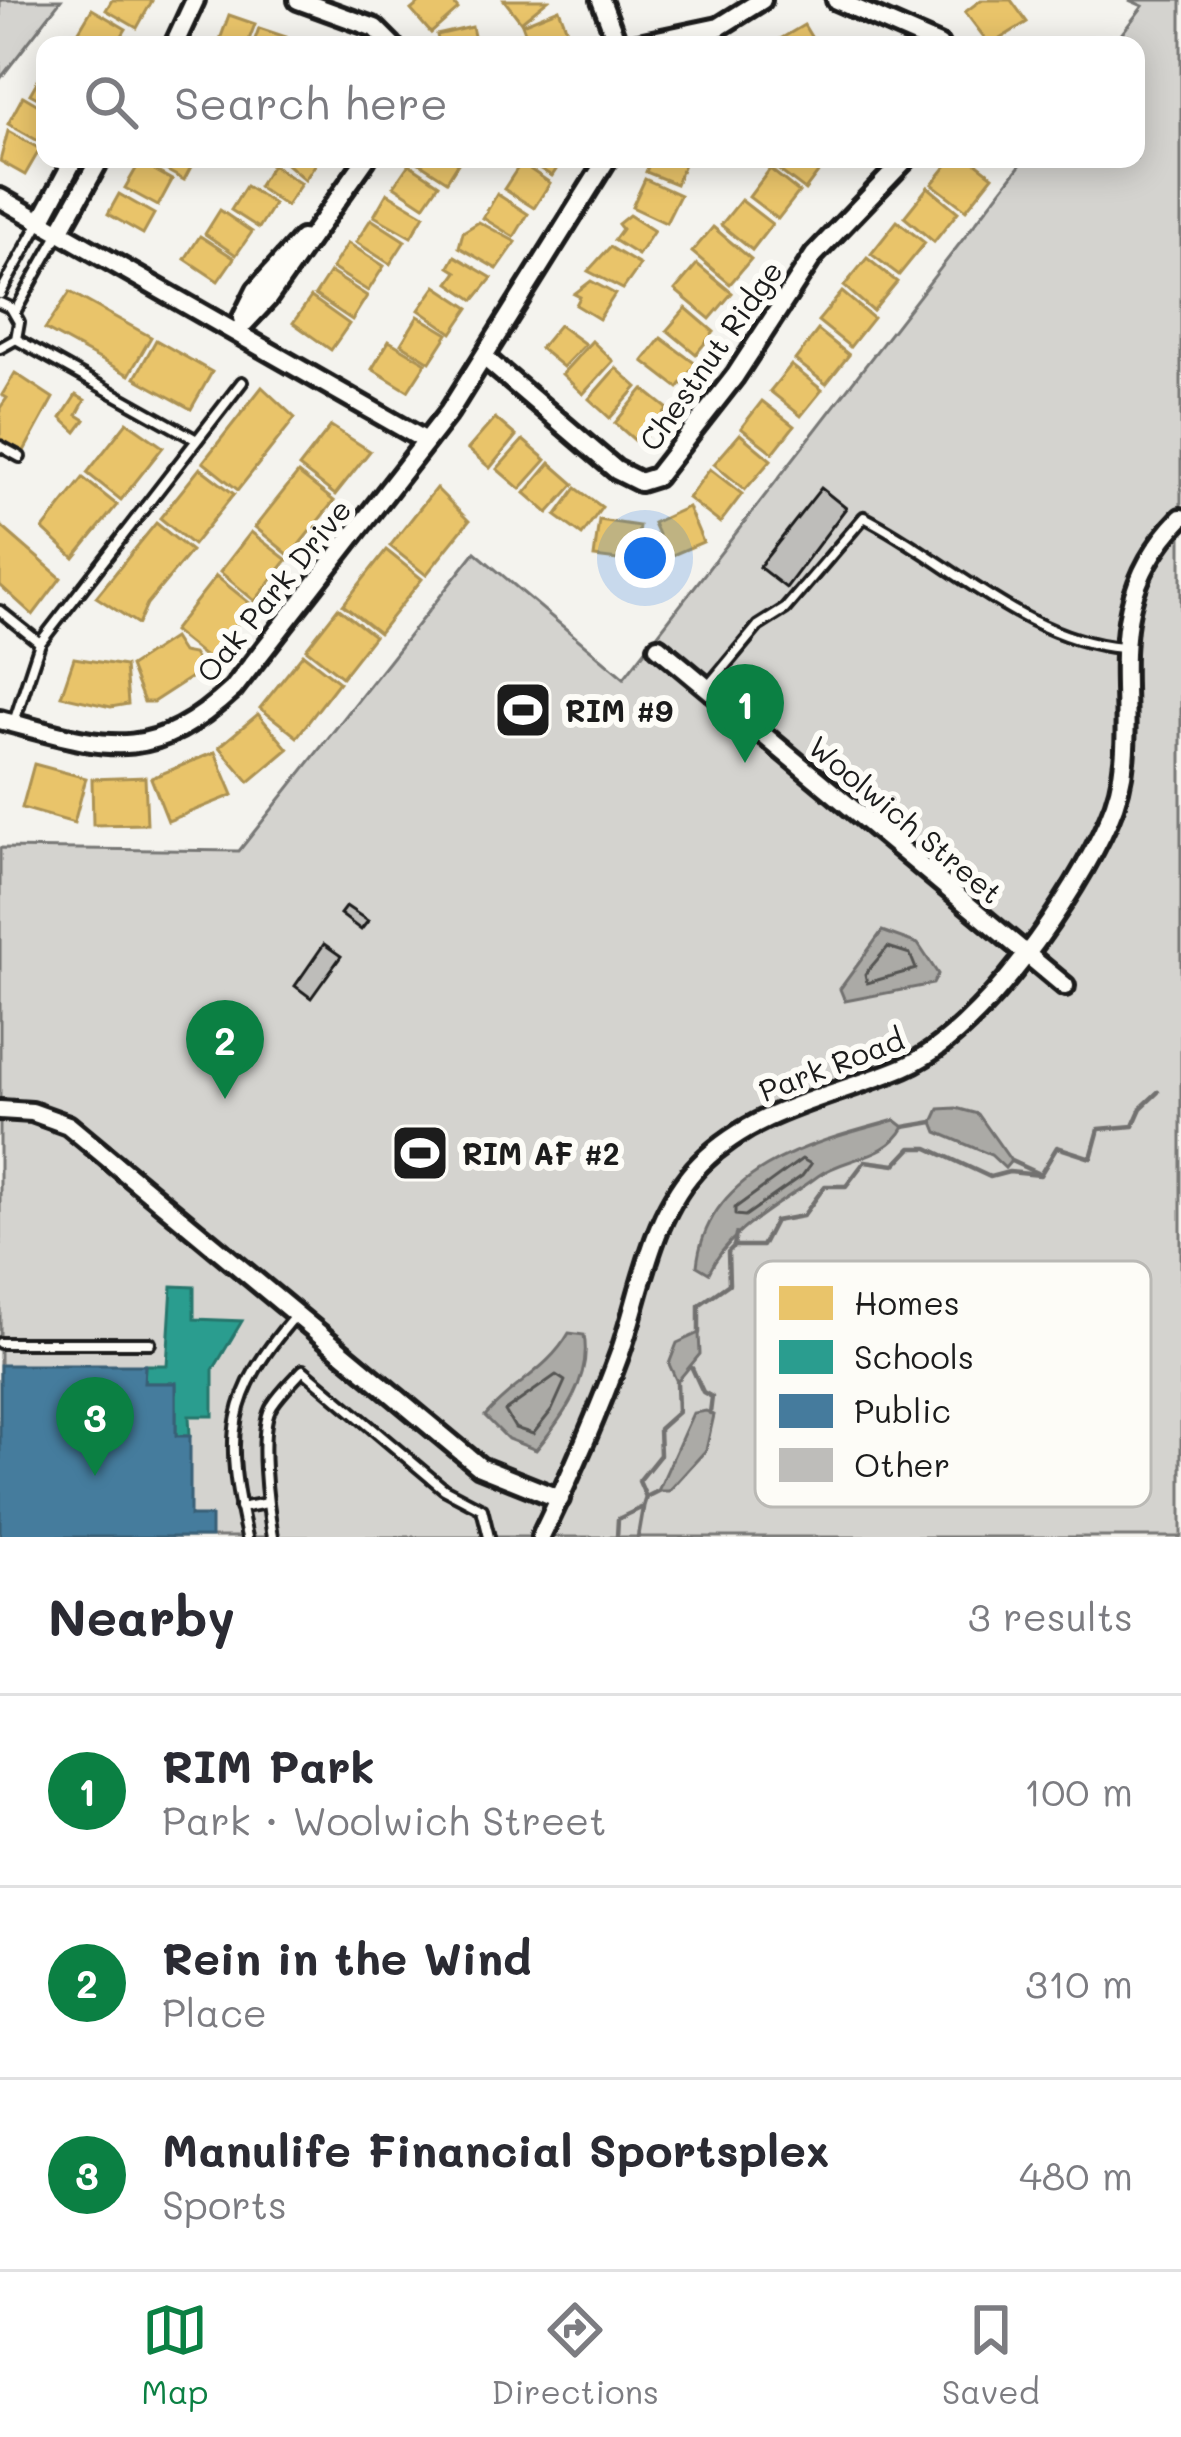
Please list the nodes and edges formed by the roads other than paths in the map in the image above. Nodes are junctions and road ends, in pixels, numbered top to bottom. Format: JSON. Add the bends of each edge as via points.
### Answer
{"nodes":[{"id":1,"x":195,"y":0,"type":"edge"},
{"id":2,"x":298,"y":0,"type":"edge"},
{"id":3,"x":601,"y":0,"type":"edge"},
{"id":4,"x":762,"y":0,"type":"edge"},
{"id":5,"x":836,"y":0,"type":"edge"},
{"id":6,"x":178,"y":36,"type":"edge"},
{"id":7,"x":383,"y":36,"type":"edge"},
{"id":8,"x":615,"y":36,"type":"edge"},
{"id":9,"x":679,"y":36,"type":"edge"},
{"id":10,"x":918,"y":36,"type":"edge"},
{"id":11,"x":69,"y":168,"type":"edge"},
{"id":12,"x":95,"y":168,"type":"edge"},
{"id":13,"x":359,"y":168,"type":"edge"},
{"id":14,"x":601,"y":168,"type":"edge"},
{"id":15,"x":897,"y":168,"type":"edge"},
{"id":16,"x":0,"y":198,"type":"edge"},
{"id":17,"x":41,"y":220,"type":"junction"},
{"id":18,"x":60,"y":231,"type":"junction"},
{"id":19,"x":0,"y":298,"type":"edge"},
{"id":20,"x":15,"y":312,"type":"junction"},
{"id":21,"x":237,"y":332,"type":"junction"},
{"id":22,"x":16,"y":339,"type":"junction"},
{"id":23,"x":0,"y":348,"type":"edge"},
{"id":24,"x":485,"y":358,"type":"junction"},
{"id":25,"x":242,"y":382,"type":"dead end"},
{"id":26,"x":195,"y":439,"type":"junction"},
{"id":27,"x":426,"y":441,"type":"junction"},
{"id":28,"x":0,"y":446,"type":"edge"},
{"id":29,"x":20,"y":457,"type":"dead end"},
{"id":30,"x":1181,"y":518,"type":"edge"},
{"id":31,"x":0,"y":611,"type":"edge"},
{"id":32,"x":40,"y":643,"type":"junction"},
{"id":33,"x":658,"y":646,"type":"dead end"},
{"id":34,"x":1124,"y":648,"type":"junction"},
{"id":35,"x":707,"y":687,"type":"junction"},
{"id":36,"x":7,"y":722,"type":"edge"},
{"id":37,"x":1024,"y":954,"type":"junction"},
{"id":38,"x":1065,"y":986,"type":"dead end"},
{"id":39,"x":0,"y":1111,"type":"edge"},
{"id":40,"x":295,"y":1316,"type":"junction"},
{"id":41,"x":0,"y":1342,"type":"edge"},
{"id":42,"x":151,"y":1343,"type":"dead end"},
{"id":43,"x":560,"y":1499,"type":"junction"},
{"id":44,"x":267,"y":1504,"type":"junction"},
{"id":45,"x":240,"y":1508,"type":"junction"},
{"id":46,"x":247,"y":1537,"type":"edge"},
{"id":47,"x":273,"y":1537,"type":"edge"},
{"id":48,"x":489,"y":1537,"type":"edge"},
{"id":49,"x":541,"y":1537,"type":"edge"}],
"edges":[{"from":1,"to":6,"type":"street"},
{"from":2,"to":7,"type":"street"},
{"from":3,"to":8,"type":"street"},
{"from":4,"to":9,"type":"street","via":[[719,28]]},
{"from":5,"to":10,"type":"street"},
{"from":11,"to":17,"type":"street"},
{"from":12,"to":18,"type":"street"},
{"from":13,"to":21,"type":"street","via":[[313,232],[270,272]]},
{"from":14,"to":24,"type":"street","name":"Oak Park Drive"},
{"from":15,"to":24,"type":"street","name":"Chestnut Ridge","via":[[814,255],[656,477],[640,482],[616,470]]},
{"from":16,"to":17,"type":"street"},
{"from":17,"to":18,"type":"street"},
{"from":17,"to":19,"type":"lane"},
{"from":18,"to":20,"type":"lane"},
{"from":18,"to":21,"type":"street"},
{"from":19,"to":20,"type":"lane"},
{"from":20,"to":22,"type":"lane"},
{"from":21,"to":27,"type":"street"},
{"from":22,"to":23,"type":"lane"},
{"from":22,"to":26,"type":"lane"},
{"from":24,"to":27,"type":"street","name":"Oak Park Drive"},
{"from":25,"to":26,"type":"lane"},
{"from":26,"to":32,"type":"lane"},
{"from":27,"to":36,"type":"street","name":"Oak Park Drive","via":[[205,715],[162,738],[108,748]]},
{"from":28,"to":29,"type":"lane"},
{"from":30,"to":34,"type":"street","name":"Park Road","via":[[1151,554]]},
{"from":31,"to":32,"type":"lane"},
{"from":32,"to":36,"type":"lane"},
{"from":33,"to":35,"type":"street","name":"Woolwich Street"},
{"from":34,"to":35,"type":"lane","via":[[1064,638],[864,517]]},
{"from":34,"to":37,"type":"street","name":"Park Road","via":[[1121,778],[1110,817]]},
{"from":35,"to":37,"type":"street","name":"Woolwich Street"},
{"from":37,"to":38,"type":"street","name":"Woolwich Street"},
{"from":37,"to":43,"type":"street","name":"Park Road","via":[[968,1024],[931,1054],[783,1108],[699,1166],[662,1224]]},
{"from":39,"to":40,"type":"street","via":[[68,1125]]},
{"from":40,"to":43,"type":"street","via":[[480,1467]]},
{"from":40,"to":45,"type":"lane","via":[[255,1362],[243,1390],[234,1426]]},
{"from":41,"to":42,"type":"lane"},
{"from":43,"to":49,"type":"street","name":"Park Road"},
{"from":44,"to":45,"type":"lane"},
{"from":44,"to":47,"type":"lane"},
{"from":44,"to":48,"type":"lane","via":[[266,1424],[303,1370],[444,1489],[482,1510]]},
{"from":45,"to":46,"type":"lane"}]}
